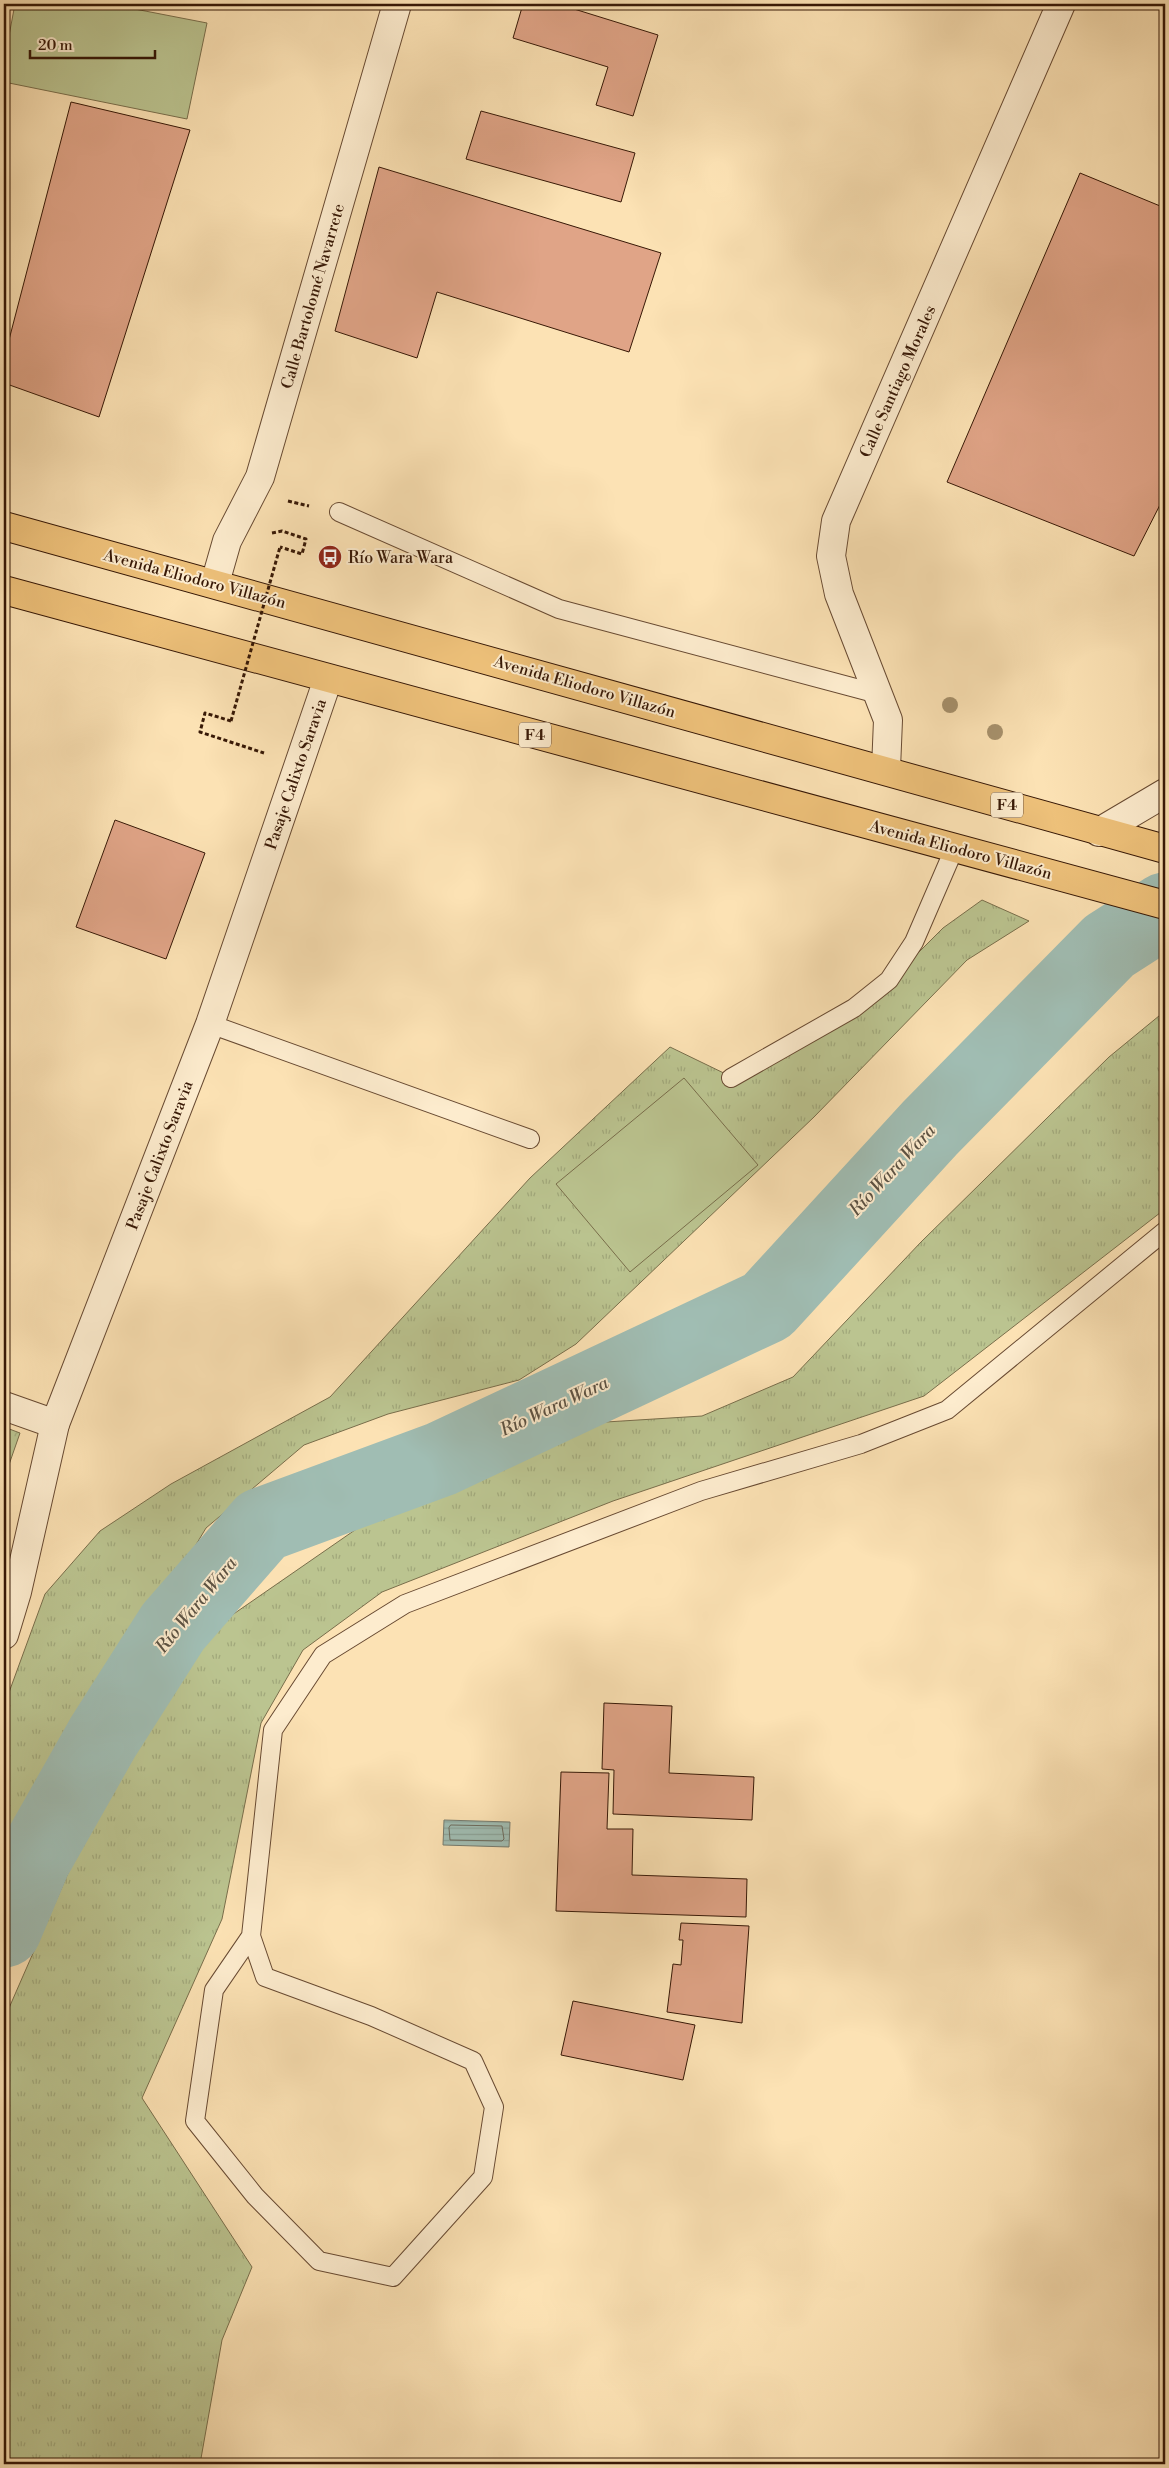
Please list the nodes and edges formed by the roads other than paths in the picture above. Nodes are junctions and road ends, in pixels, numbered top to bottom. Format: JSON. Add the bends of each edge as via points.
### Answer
{"nodes":[{"id":1,"x":397,"y":4,"type":"edge"},
{"id":2,"x":1061,"y":4,"type":"edge"},
{"id":3,"x":339,"y":512,"type":"road end"},
{"id":4,"x":4,"y":526,"type":"edge"},
{"id":5,"x":215,"y":583,"type":"junction"},
{"id":6,"x":4,"y":590,"type":"edge"},
{"id":7,"x":328,"y":679,"type":"junction"},
{"id":8,"x":878,"y":694,"type":"junction"},
{"id":9,"x":886,"y":770,"type":"junction"},
{"id":10,"x":1165,"y":793,"type":"edge"},
{"id":11,"x":1099,"y":832,"type":"junction"},
{"id":12,"x":955,"y":847,"type":"junction"},
{"id":13,"x":1165,"y":849,"type":"edge"},
{"id":14,"x":1165,"y":905,"type":"edge"},
{"id":15,"x":210,"y":1024,"type":"junction"},
{"id":16,"x":731,"y":1078,"type":"dead end"},
{"id":17,"x":530,"y":1139,"type":"dead end"},
{"id":18,"x":1165,"y":1231,"type":"edge"},
{"id":19,"x":4,"y":1406,"type":"edge"},
{"id":20,"x":55,"y":1424,"type":"junction"},
{"id":21,"x":11,"y":1589,"type":"edge"},
{"id":22,"x":4,"y":1635,"type":"edge"},
{"id":23,"x":251,"y":1936,"type":"junction"}],
"edges":[{"from":1,"to":5,"type":"street","name":"Calle Bartolomé Navarrete","via":[[260,477],[227,541]]},
{"from":2,"to":8,"type":"street","name":"Calle Santiago Morales","via":[[836,521],[832,556],[839,594]]},
{"from":3,"to":8,"type":"lane","via":[[559,609]]},
{"from":4,"to":5,"type":"highway","name":"Avenida Eliodoro Villazón","number":"F4"},
{"from":5,"to":9,"type":"highway","name":"Avenida Eliodoro Villazón","number":"F4"},
{"from":6,"to":7,"type":"highway","name":"Avenida Eliodoro Villazón","number":"F4"},
{"from":7,"to":12,"type":"highway","name":"Avenida Eliodoro Villazón","number":"F4"},
{"from":7,"to":15,"type":"street","name":"Pasaje Calixto Saravia"},
{"from":8,"to":9,"type":"street","name":"Calle Santiago Morales","via":[[888,720]]},
{"from":9,"to":11,"type":"highway","name":"Avenida Eliodoro Villazón","number":"F4"},
{"from":10,"to":11,"type":"street"},
{"from":11,"to":13,"type":"highway","name":"Avenida Eliodoro Villazón","number":"F4"},
{"from":12,"to":14,"type":"highway","name":"Avenida Eliodoro Villazón","number":"F4"},
{"from":12,"to":16,"type":"lane","via":[[914,942],[889,980],[854,1008]]},
{"from":15,"to":17,"type":"lane"},
{"from":15,"to":20,"type":"street","name":"Pasaje Calixto Saravia"},
{"from":18,"to":23,"type":"lane","via":[[948,1410],[860,1444],[701,1491],[405,1604],[322,1655],[273,1730]]},
{"from":19,"to":20,"type":"street"},
{"from":20,"to":21,"type":"street","name":"Pasaje Calixto Saravia"},
{"from":21,"to":22,"type":"street","name":"Pasaje Calixto Saravia"},
{"from":23,"to":23,"type":"lane","via":[[266,1977],[372,2016],[473,2061],[494,2107],[483,2177],[393,2277],[319,2261],[255,2196],[195,2121],[214,1990]]}]}
